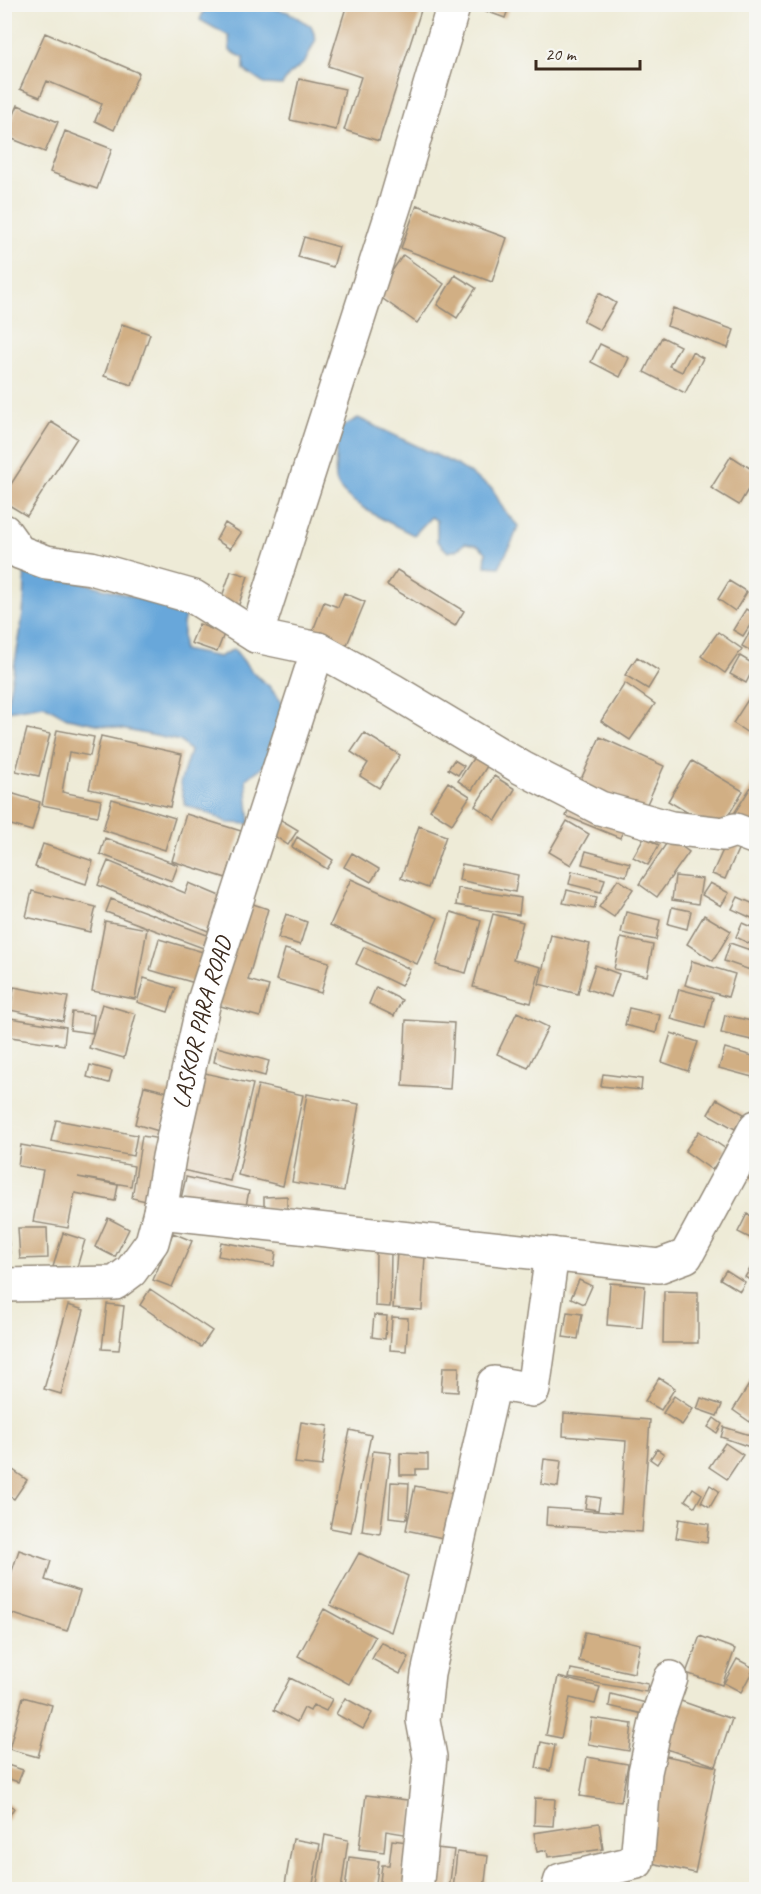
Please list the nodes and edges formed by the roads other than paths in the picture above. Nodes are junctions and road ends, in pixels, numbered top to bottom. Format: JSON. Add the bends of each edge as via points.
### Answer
{"nodes":[{"id":1,"x":454,"y":4,"type":"edge"},
{"id":2,"x":4,"y":531,"type":"edge"},
{"id":3,"x":256,"y":636,"type":"junction"},
{"id":4,"x":318,"y":650,"type":"junction"},
{"id":5,"x":756,"y":838,"type":"edge"},
{"id":6,"x":756,"y":1128,"type":"edge"},
{"id":7,"x":160,"y":1212,"type":"junction"},
{"id":8,"x":552,"y":1254,"type":"junction"},
{"id":9,"x":4,"y":1285,"type":"edge"},
{"id":10,"x":671,"y":1678,"type":"dead end"},
{"id":11,"x":416,"y":1890,"type":"edge"},
{"id":12,"x":558,"y":1890,"type":"edge"}],
"edges":[{"from":1,"to":3,"type":"street","via":[[396,201]]},
{"from":2,"to":3,"type":"street","via":[[19,552],[194,597]]},
{"from":3,"to":4,"type":"street"},
{"from":4,"to":5,"type":"street","via":[[522,768],[600,808],[670,828],[723,834],[735,830]]},
{"from":4,"to":7,"type":"street","name":"LASKOR PARA ROAD","via":[[204,1001]]},
{"from":6,"to":8,"type":"street","via":[[686,1256],[659,1266]]},
{"from":7,"to":8,"type":"street"},
{"from":7,"to":9,"type":"street","name":"LASKOR PARA ROAD","via":[[152,1242],[131,1271],[116,1283]]},
{"from":8,"to":11,"type":"street","via":[[532,1390],[494,1383],[428,1674],[423,1720],[430,1757]]},
{"from":10,"to":12,"type":"street","via":[[645,1772],[638,1862],[561,1880]]}]}
